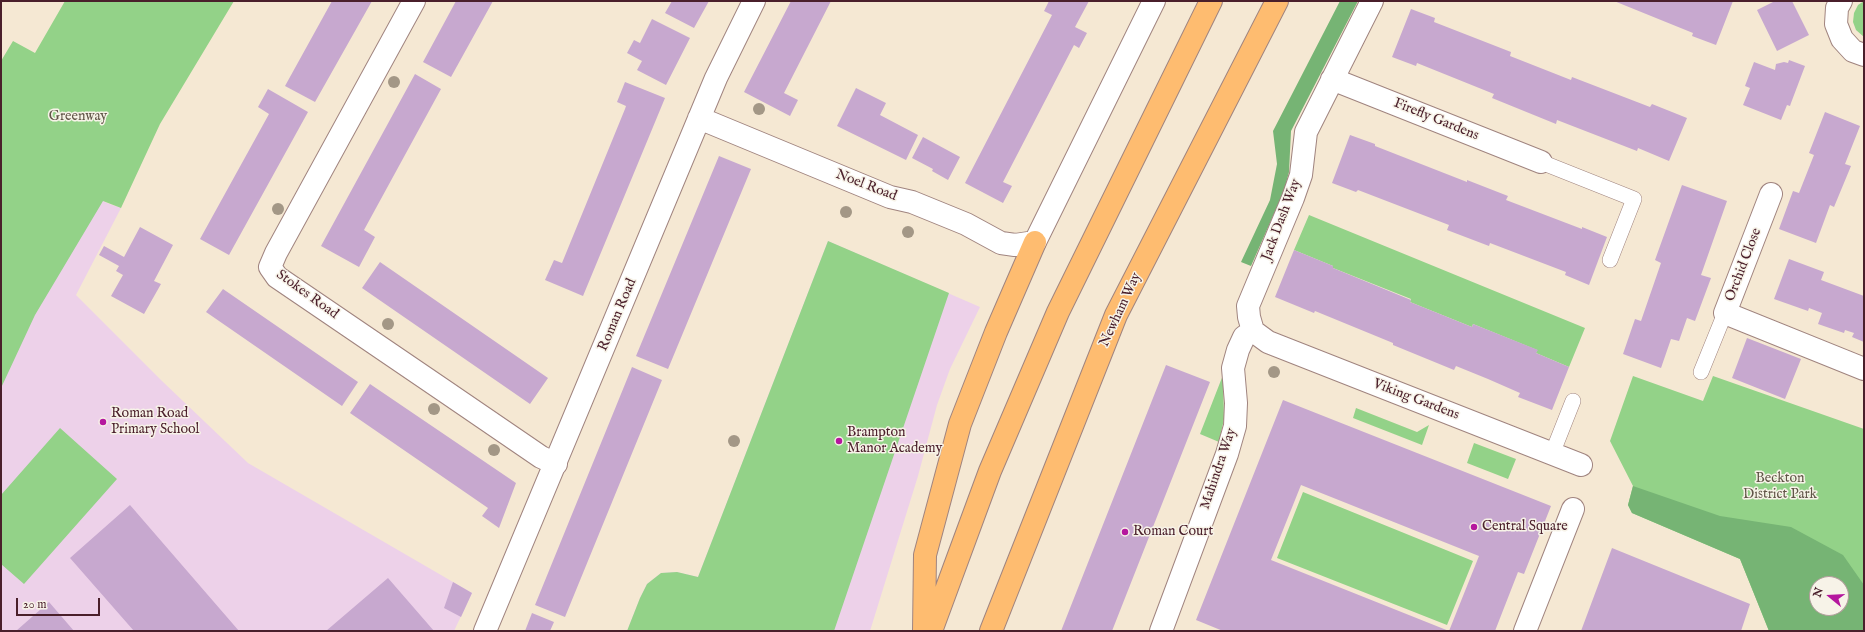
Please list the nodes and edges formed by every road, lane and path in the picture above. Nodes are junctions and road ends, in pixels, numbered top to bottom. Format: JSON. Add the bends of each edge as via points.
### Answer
{"nodes":[{"id":1,"x":414,"y":1,"type":"edge"},
{"id":2,"x":754,"y":1,"type":"edge"},
{"id":3,"x":1154,"y":1,"type":"edge"},
{"id":4,"x":1211,"y":1,"type":"edge"},
{"id":5,"x":1277,"y":1,"type":"edge"},
{"id":6,"x":1372,"y":1,"type":"edge"},
{"id":7,"x":1841,"y":1,"type":"edge"},
{"id":8,"x":1864,"y":56,"type":"edge"},
{"id":9,"x":1332,"y":79,"type":"junction"},
{"id":10,"x":699,"y":118,"type":"junction"},
{"id":11,"x":1541,"y":162,"type":"joint"},
{"id":12,"x":1771,"y":194,"type":"dead end"},
{"id":13,"x":1034,"y":242,"type":"junction"},
{"id":14,"x":1610,"y":260,"type":"dead end"},
{"id":15,"x":1725,"y":313,"type":"junction"},
{"id":16,"x":1253,"y":331,"type":"junction"},
{"id":17,"x":1864,"y":369,"type":"edge"},
{"id":18,"x":1701,"y":372,"type":"dead end"},
{"id":19,"x":1573,"y":401,"type":"dead end"},
{"id":20,"x":1552,"y":454,"type":"junction"},
{"id":21,"x":556,"y":464,"type":"junction"},
{"id":22,"x":1581,"y":465,"type":"dead end"},
{"id":23,"x":1573,"y":509,"type":"dead end"},
{"id":24,"x":485,"y":631,"type":"edge"},
{"id":25,"x":924,"y":631,"type":"edge"},
{"id":26,"x":931,"y":631,"type":"edge"},
{"id":27,"x":991,"y":631,"type":"edge"},
{"id":28,"x":1161,"y":631,"type":"edge"},
{"id":29,"x":1525,"y":631,"type":"edge"}],
"edges":[{"from":1,"to":21,"type":"street","name":"Stokes Road","via":[[283,239],[270,268],[278,277],[425,378],[541,457]]},
{"from":2,"to":10,"type":"street","name":"Roman Road"},
{"from":3,"to":13,"type":"street"},
{"from":4,"to":26,"type":"highway","via":[[1058,312],[990,471]]},
{"from":5,"to":27,"type":"highway","name":"Newham Way","via":[[1116,315]]},
{"from":6,"to":9,"type":"street","name":"Jack Dash Way"},
{"from":7,"to":8,"type":"street","via":[[1837,8],[1836,24],[1842,39],[1853,51]]},
{"from":9,"to":11,"type":"street","name":"Firefly Gardens"},
{"from":9,"to":16,"type":"street","name":"Jack Dash Way","via":[[1306,132],[1301,175],[1248,306]]},
{"from":10,"to":13,"type":"street","name":"Noel Road","via":[[890,197],[912,202],[966,224],[1001,242],[1015,245]]},
{"from":10,"to":21,"type":"street","name":"Roman Road"},
{"from":11,"to":14,"type":"lane","via":[[1634,199]]},
{"from":12,"to":15,"type":"street","name":"Orchid Close"},
{"from":13,"to":25,"type":"highway","via":[[960,424],[925,555]]},
{"from":15,"to":17,"type":"street","name":"Orchid Close"},
{"from":15,"to":18,"type":"lane"},
{"from":16,"to":20,"type":"street","name":"Viking Gardens","via":[[1268,342]]},
{"from":16,"to":28,"type":"street","name":"Mahindra Way","via":[[1244,337],[1233,368],[1235,426],[1227,454]]},
{"from":19,"to":20,"type":"lane"},
{"from":20,"to":22,"type":"street","name":"Viking Gardens"},
{"from":21,"to":24,"type":"street","name":"Roman Road"},
{"from":23,"to":29,"type":"street"}]}
